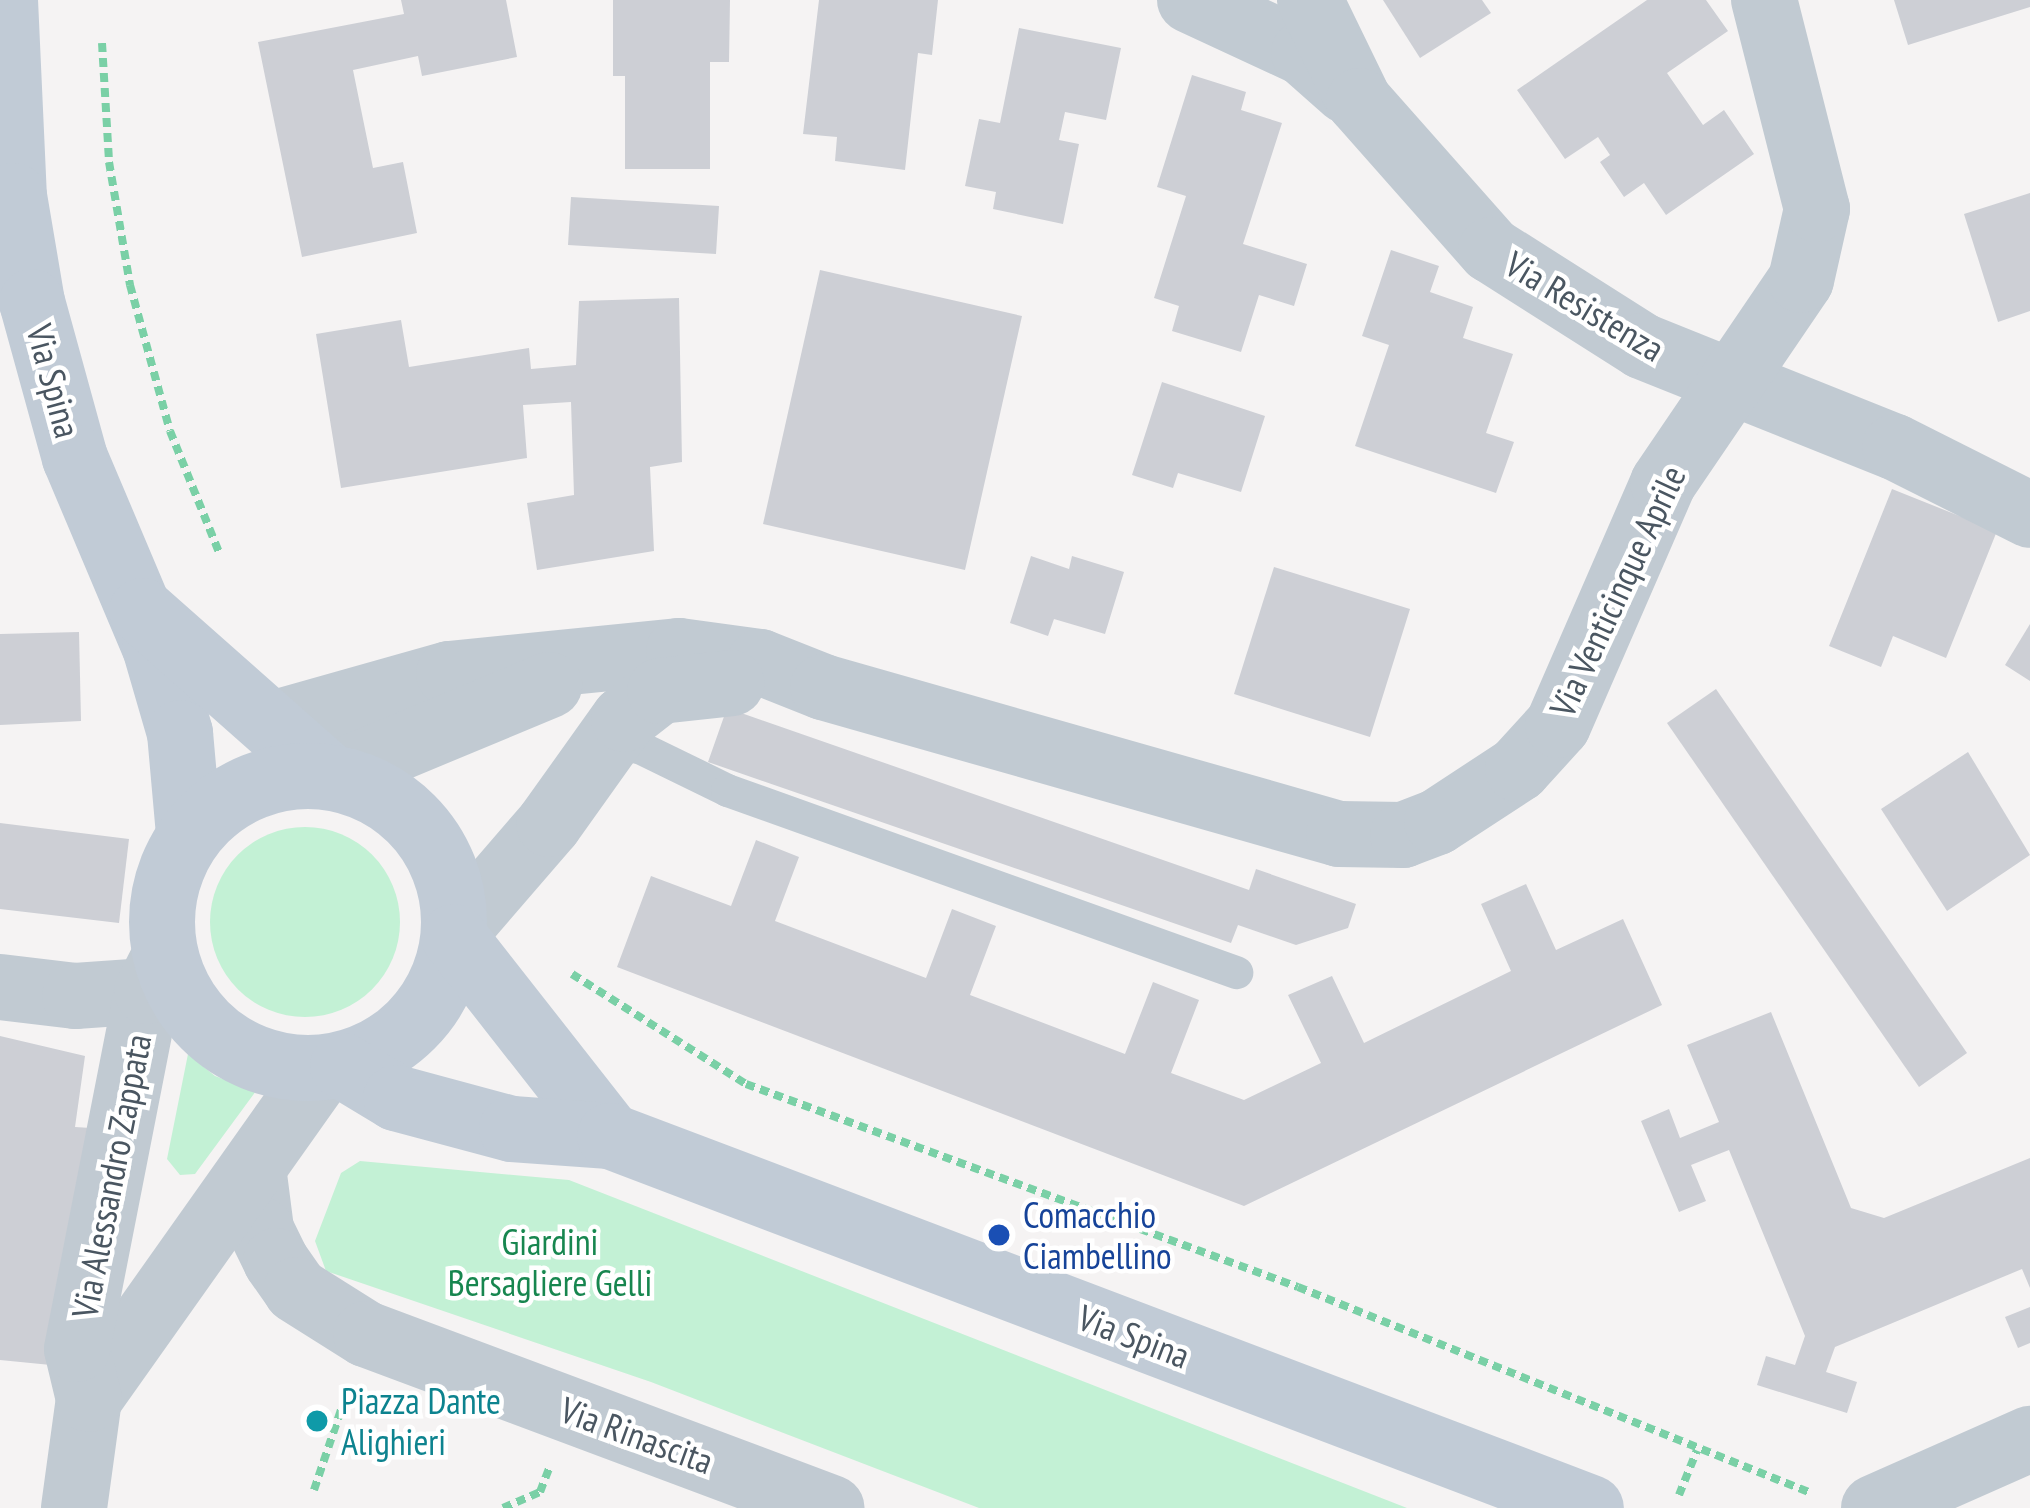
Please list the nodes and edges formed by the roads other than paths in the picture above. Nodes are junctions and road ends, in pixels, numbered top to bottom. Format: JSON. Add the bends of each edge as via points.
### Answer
{"nodes":[{"id":1,"x":4,"y":0,"type":"edge"},
{"id":2,"x":1190,"y":0,"type":"edge"},
{"id":3,"x":1310,"y":0,"type":"edge"},
{"id":4,"x":1764,"y":0,"type":"edge"},
{"id":5,"x":1358,"y":101,"type":"junction"},
{"id":6,"x":1731,"y":381,"type":"junction"},
{"id":7,"x":2030,"y":515,"type":"edge"},
{"id":8,"x":138,"y":608,"type":"junction"},
{"id":9,"x":590,"y":665,"type":"junction"},
{"id":10,"x":823,"y":687,"type":"junction"},
{"id":11,"x":523,"y":697,"type":"junction"},
{"id":12,"x":272,"y":724,"type":"junction"},
{"id":13,"x":606,"y":744,"type":"junction"},
{"id":14,"x":330,"y":772,"type":"junction"},
{"id":15,"x":189,"y":834,"type":"junction"},
{"id":16,"x":464,"y":922,"type":"junction"},
{"id":17,"x":1236,"y":971,"type":"dead end"},
{"id":18,"x":156,"y":973,"type":"junction"},
{"id":19,"x":0,"y":987,"type":"edge"},
{"id":20,"x":333,"y":1067,"type":"junction"},
{"id":21,"x":610,"y":1136,"type":"junction"},
{"id":22,"x":254,"y":1175,"type":"junction"},
{"id":23,"x":88,"y":1400,"type":"junction"},
{"id":24,"x":2030,"y":1439,"type":"edge"},
{"id":25,"x":1852,"y":1504,"type":"edge"},
{"id":26,"x":74,"y":1508,"type":"edge"},
{"id":27,"x":832,"y":1508,"type":"edge"},
{"id":28,"x":1591,"y":1508,"type":"edge"}],
"edges":[{"from":1,"to":8,"type":"street","name":"Via Spina","via":[[14,196],[32,302],[75,458]]},
{"from":2,"to":5,"type":"street","via":[[1304,53]]},
{"from":3,"to":5,"type":"street","name":"Via Resistenza"},
{"from":4,"to":6,"type":"street","name":"Via Venticinque Aprile","via":[[1817,209],[1801,280]]},
{"from":5,"to":6,"type":"street","name":"Via Resistenza","via":[[1491,250],[1642,346]]},
{"from":6,"to":7,"type":"street","name":"Via Resistenza","via":[[1895,447]]},
{"from":6,"to":10,"type":"street","name":"Via Venticinque Aprile","via":[[1663,483],[1558,725],[1477,800],[1403,835],[1339,835],[1269,818]]},
{"from":8,"to":12,"type":"street","name":"Via Spina"},
{"from":8,"to":15,"type":"street","name":"Via Spina","via":[[180,733]]},
{"from":9,"to":10,"type":"street","name":"Via Venticinque Aprile","via":[[679,651],[760,662]]},
{"from":9,"to":11,"type":"street","name":"Via Venticinque Aprile"},
{"from":9,"to":12,"type":"street","name":"Via Venticinque Aprile","via":[[449,674]]},
{"from":10,"to":13,"type":"street","name":"Via Venticinque Aprile","via":[[693,681],[660,691]]},
{"from":11,"to":13,"type":"street","via":[[578,738]]},
{"from":11,"to":14,"type":"street","name":"Via Venticinque Aprile"},
{"from":12,"to":14,"type":"street","name":"Via Spina"},
{"from":13,"to":16,"type":"street","name":"Via Venticinque Aprile"},
{"from":13,"to":17,"type":"lane","via":[[639,747],[706,782]]},
{"from":14,"to":15,"type":"street","via":[[274,780],[218,807]]},
{"from":14,"to":16,"type":"street","via":[[401,808],[425,834]]},
{"from":15,"to":18,"type":"street","via":[[167,882]]},
{"from":16,"to":20,"type":"street","via":[[443,981],[411,1027]]},
{"from":16,"to":21,"type":"street"},
{"from":18,"to":19,"type":"street","via":[[75,996]]},
{"from":18,"to":20,"type":"street","via":[[226,1044],[272,1065]]},
{"from":18,"to":23,"type":"street","name":"Via Alessandro Zappata","via":[[77,1349]]},
{"from":20,"to":21,"type":"street","name":"Via Spina","via":[[397,1098],[512,1130]]},
{"from":20,"to":22,"type":"street","name":"Via Alessandro Zappata"},
{"from":21,"to":28,"type":"street","name":"Via Spina"},
{"from":22,"to":23,"type":"street","name":"Via Alessandro Zappata"},
{"from":22,"to":27,"type":"street","name":"Via Rinascita","via":[[261,1230],[276,1261],[296,1289],[366,1334]]},
{"from":23,"to":26,"type":"street","name":"Via Alessandro Zappata"},
{"from":24,"to":25,"type":"street"}]}
